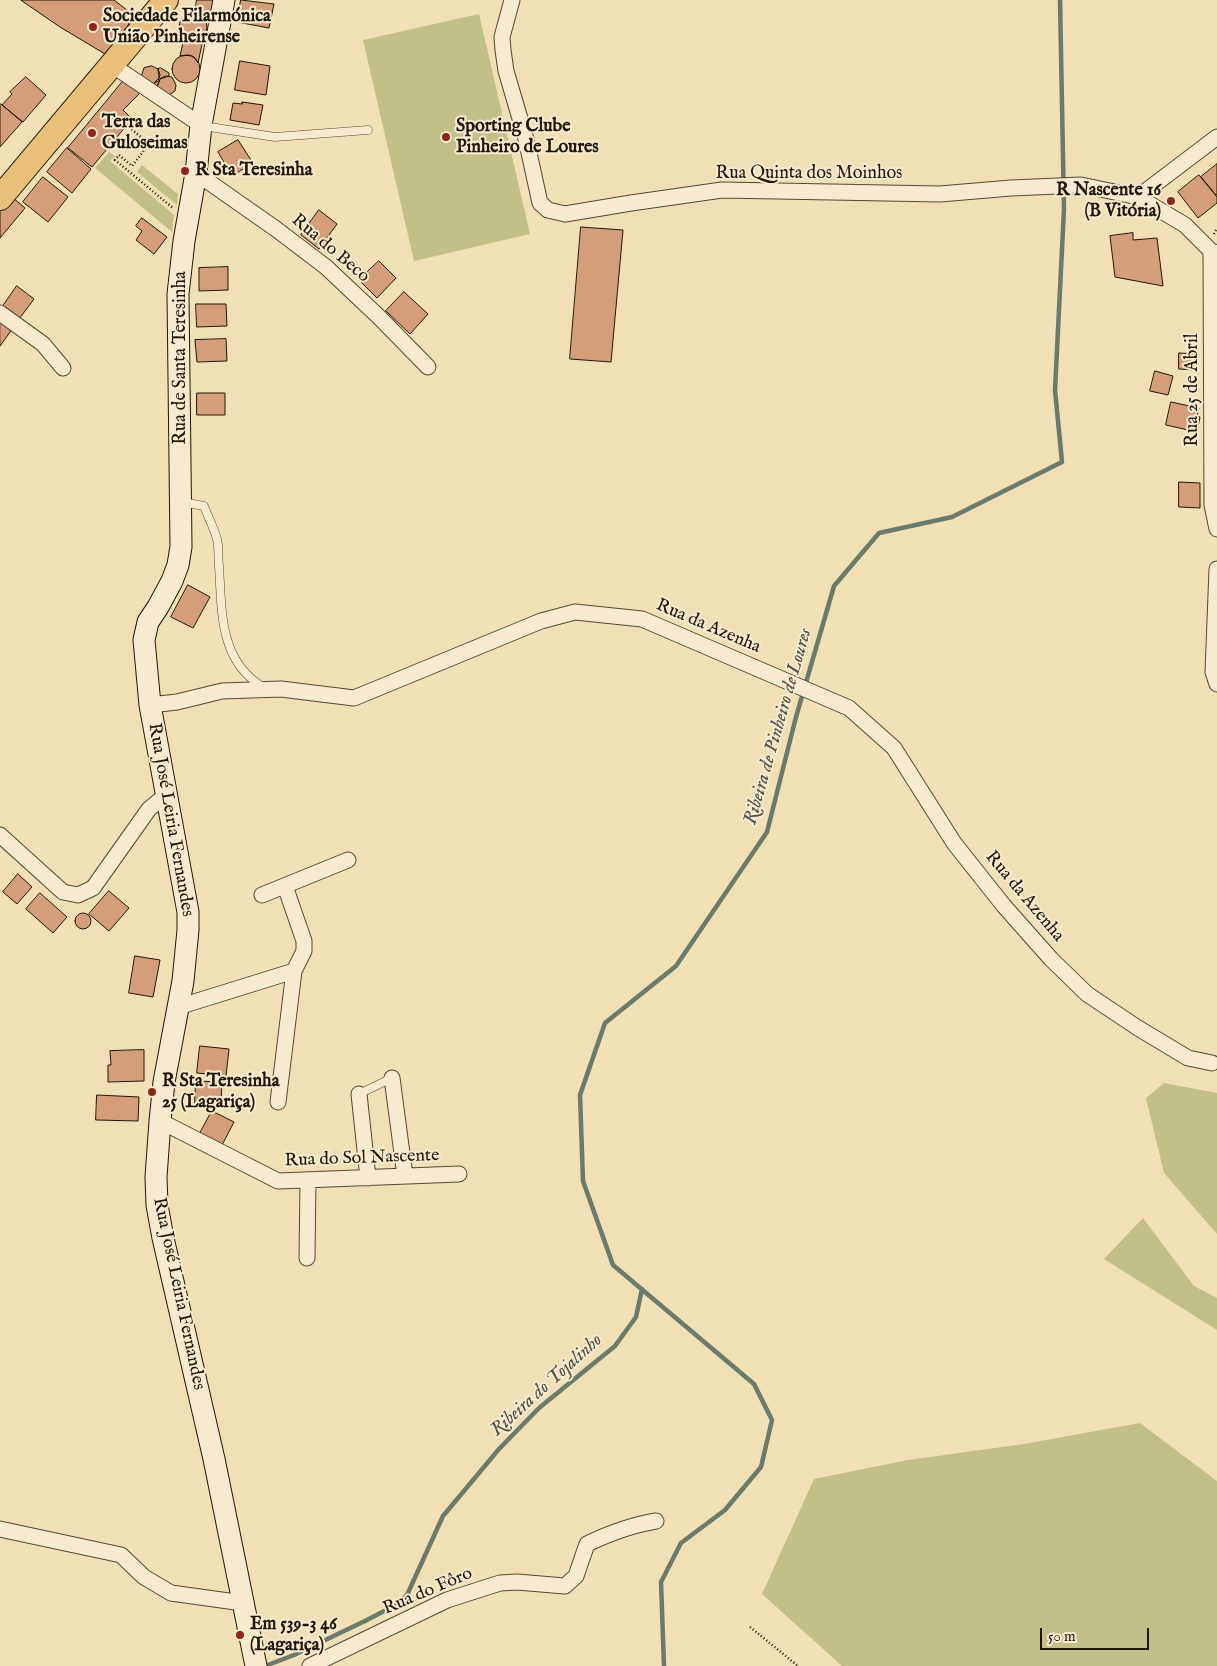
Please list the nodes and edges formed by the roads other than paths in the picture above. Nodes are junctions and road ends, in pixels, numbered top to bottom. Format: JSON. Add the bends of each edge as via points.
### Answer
{"nodes":[{"id":1,"x":166,"y":0,"type":"edge"},
{"id":2,"x":224,"y":0,"type":"edge"},
{"id":3,"x":512,"y":0,"type":"edge"},
{"id":4,"x":112,"y":64,"type":"junction"},
{"id":5,"x":201,"y":125,"type":"junction"},
{"id":6,"x":368,"y":130,"type":"dead end"},
{"id":7,"x":1217,"y":137,"type":"edge"},
{"id":8,"x":196,"y":174,"type":"junction"},
{"id":9,"x":1138,"y":196,"type":"junction"},
{"id":10,"x":0,"y":198,"type":"edge"},
{"id":11,"x":1214,"y":252,"type":"edge"},
{"id":12,"x":0,"y":313,"type":"edge"},
{"id":13,"x":63,"y":368,"type":"dead end"},
{"id":14,"x":428,"y":368,"type":"dead end"},
{"id":15,"x":1215,"y":389,"type":"edge"},
{"id":16,"x":181,"y":502,"type":"junction"},
{"id":17,"x":1217,"y":529,"type":"edge"},
{"id":18,"x":1217,"y":569,"type":"edge"},
{"id":19,"x":148,"y":622,"type":"joint"},
{"id":20,"x":1217,"y":684,"type":"edge"},
{"id":21,"x":267,"y":690,"type":"junction"},
{"id":22,"x":150,"y":706,"type":"junction"},
{"id":23,"x":166,"y":795,"type":"junction"},
{"id":24,"x":0,"y":835,"type":"edge"},
{"id":25,"x":348,"y":860,"type":"dead end"},
{"id":26,"x":285,"y":886,"type":"junction"},
{"id":27,"x":262,"y":895,"type":"dead end"},
{"id":28,"x":294,"y":971,"type":"junction"},
{"id":29,"x":178,"y":1007,"type":"junction"},
{"id":30,"x":1212,"y":1063,"type":"dead end"},
{"id":31,"x":392,"y":1078,"type":"joint"},
{"id":32,"x":359,"y":1094,"type":"joint"},
{"id":33,"x":278,"y":1102,"type":"dead end"},
{"id":34,"x":160,"y":1121,"type":"junction"},
{"id":35,"x":459,"y":1174,"type":"dead end"},
{"id":36,"x":406,"y":1176,"type":"junction"},
{"id":37,"x":368,"y":1178,"type":"junction"},
{"id":38,"x":308,"y":1180,"type":"junction"},
{"id":39,"x":307,"y":1258,"type":"dead end"},
{"id":40,"x":656,"y":1521,"type":"dead end"},
{"id":41,"x":0,"y":1529,"type":"edge"},
{"id":42,"x":243,"y":1603,"type":"junction"},
{"id":43,"x":255,"y":1662,"type":"edge"},
{"id":44,"x":310,"y":1666,"type":"edge"}],
"edges":[{"from":1,"to":4,"type":"main road"},
{"from":2,"to":5,"type":"main road","name":"Rua de Santa Teresinha"},
{"from":3,"to":9,"type":"street","name":"Rua Quinta dos Moinhos","via":[[502,37],[505,64],[540,204],[548,210],[565,214],[722,190],[940,194],[1081,185]]},
{"from":4,"to":5,"type":"street"},
{"from":4,"to":10,"type":"main road"},
{"from":5,"to":6,"type":"lane","via":[[275,137]]},
{"from":5,"to":8,"type":"main road","name":"Rua de Santa Teresinha"},
{"from":7,"to":9,"type":"street"},
{"from":8,"to":14,"type":"street","name":"Rua do Beco","via":[[326,267]]},
{"from":8,"to":16,"type":"main road","name":"Rua de Santa Teresinha","via":[[178,294]]},
{"from":9,"to":11,"type":"street","via":[[1185,225]]},
{"from":11,"to":15,"type":"street","name":"Rua 25 de Abril"},
{"from":12,"to":13,"type":"street","via":[[43,344]]},
{"from":15,"to":17,"type":"street","name":"Rua 25 de Abril","via":[[1212,505]]},
{"from":16,"to":19,"type":"main road","name":"Rua de Santa Teresinha","via":[[178,565]]},
{"from":16,"to":21,"type":"lane","via":[[204,506],[217,539],[224,630],[231,651],[239,667],[252,681]]},
{"from":18,"to":20,"type":"street","via":[[1213,672]]},
{"from":19,"to":22,"type":"main road","name":"Rua José Leiria Fernandes","via":[[144,640]]},
{"from":21,"to":22,"type":"street","name":"Rua da Azenha","via":[[222,691]]},
{"from":21,"to":30,"type":"street","name":"Rua da Azenha","via":[[354,698],[574,612],[642,619],[849,708],[894,748],[954,843],[1004,906],[1086,994],[1188,1058]]},
{"from":22,"to":23,"type":"main road","name":"Rua José Leiria Fernandes"},
{"from":23,"to":24,"type":"street","via":[[149,809],[92,888],[78,895],[63,892]]},
{"from":23,"to":29,"type":"main road","name":"Rua José Leiria Fernandes","via":[[188,912]]},
{"from":25,"to":26,"type":"street"},
{"from":26,"to":27,"type":"street"},
{"from":26,"to":28,"type":"street","via":[[304,941],[304,951]]},
{"from":28,"to":29,"type":"street"},
{"from":28,"to":33,"type":"street"},
{"from":29,"to":34,"type":"main road","name":"Rua José Leiria Fernandes"},
{"from":31,"to":32,"type":"lane"},
{"from":31,"to":36,"type":"street"},
{"from":32,"to":37,"type":"street"},
{"from":34,"to":38,"type":"street","name":"Rua do Sol Nascente","via":[[278,1181]]},
{"from":34,"to":42,"type":"main road","name":"Rua José Leiria Fernandes","via":[[157,1205]]},
{"from":35,"to":36,"type":"street","name":"Rua do Sol Nascente"},
{"from":36,"to":37,"type":"street","name":"Rua do Sol Nascente"},
{"from":37,"to":38,"type":"street","name":"Rua do Sol Nascente"},
{"from":38,"to":39,"type":"street"},
{"from":40,"to":44,"type":"street","name":"Rua do Fôro","via":[[608,1534],[588,1544],[576,1576],[565,1586],[500,1583],[447,1600]]},
{"from":41,"to":42,"type":"street","via":[[121,1555],[144,1577],[171,1593]]},
{"from":42,"to":43,"type":"main road","name":"Rua José Leiria Fernandes"}]}
